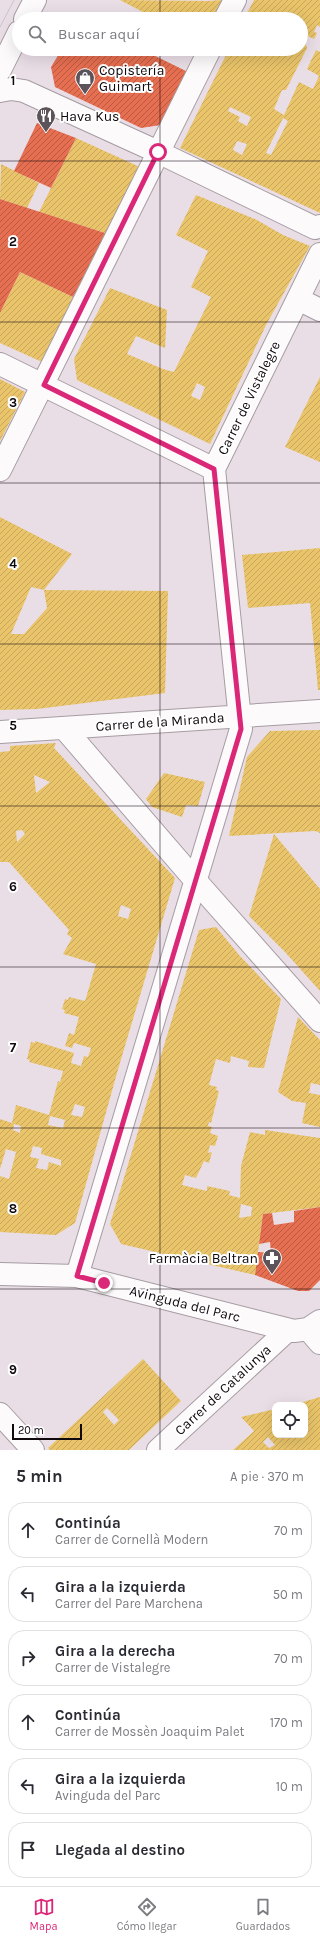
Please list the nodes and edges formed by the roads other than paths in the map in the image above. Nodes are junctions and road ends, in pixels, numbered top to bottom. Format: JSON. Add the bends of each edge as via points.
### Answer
{"nodes":[{"id":1,"x":35,"y":0,"type":"edge"},
{"id":2,"x":235,"y":0,"type":"edge"},
{"id":3,"x":29,"y":12,"type":"edge"},
{"id":4,"x":229,"y":12,"type":"edge"},
{"id":5,"x":12,"y":46,"type":"edge"},
{"id":6,"x":206,"y":56,"type":"edge"},
{"id":7,"x":0,"y":70,"type":"edge"},
{"id":8,"x":0,"y":91,"type":"edge"},
{"id":9,"x":158,"y":152,"type":"junction"},
{"id":10,"x":320,"y":226,"type":"edge"},
{"id":11,"x":320,"y":254,"type":"edge"},
{"id":12,"x":298,"y":299,"type":"junction"},
{"id":13,"x":320,"y":310,"type":"edge"},
{"id":14,"x":0,"y":364,"type":"edge"},
{"id":15,"x":44,"y":385,"type":"junction"},
{"id":16,"x":214,"y":469,"type":"junction"},
{"id":17,"x":0,"y":470,"type":"edge"},
{"id":18,"x":320,"y":711,"type":"edge"},
{"id":19,"x":240,"y":717,"type":"junction"},
{"id":20,"x":64,"y":728,"type":"junction"},
{"id":21,"x":0,"y":732,"type":"edge"},
{"id":22,"x":195,"y":880,"type":"junction"},
{"id":23,"x":320,"y":1021,"type":"edge"},
{"id":24,"x":0,"y":1274,"type":"edge"},
{"id":25,"x":77,"y":1276,"type":"junction"},
{"id":26,"x":309,"y":1331,"type":"edge"},
{"id":27,"x":0,"y":1414,"type":"edge"},
{"id":28,"x":33,"y":1450,"type":"edge"},
{"id":29,"x":158,"y":1450,"type":"edge"}],
"edges":[{"from":1,"to":3,"type":"street"},
{"from":2,"to":4,"type":"street"},
{"from":5,"to":7,"type":"street"},
{"from":6,"to":9,"type":"street"},
{"from":8,"to":9,"type":"street","via":[[24,91]]},
{"from":9,"to":10,"type":"street","via":[[315,228]]},
{"from":9,"to":15,"type":"street"},
{"from":11,"to":12,"type":"street","name":"Carrer de Vistalegre"},
{"from":12,"to":13,"type":"street"},
{"from":12,"to":16,"type":"street","name":"Carrer de Vistalegre"},
{"from":14,"to":15,"type":"street"},
{"from":15,"to":16,"type":"street"},
{"from":15,"to":17,"type":"street"},
{"from":16,"to":19,"type":"street","name":"Carrer de Vistalegre"},
{"from":18,"to":19,"type":"street","name":"Carrer de la Miranda"},
{"from":19,"to":20,"type":"street","name":"Carrer de la Miranda"},
{"from":19,"to":22,"type":"street","name":"Carrer de Vistalegre","via":[[241,729]]},
{"from":20,"to":21,"type":"street","name":"Carrer de la Miranda"},
{"from":20,"to":22,"type":"street"},
{"from":22,"to":23,"type":"street"},
{"from":22,"to":25,"type":"street","name":"Carrer de Vistalegre"},
{"from":24,"to":25,"type":"street","name":"Avinguda del Parc"},
{"from":25,"to":26,"type":"street","name":"Avinguda del Parc"},
{"from":26,"to":29,"type":"street","name":"Carrer de Catalunya"},
{"from":27,"to":28,"type":"street"}]}
